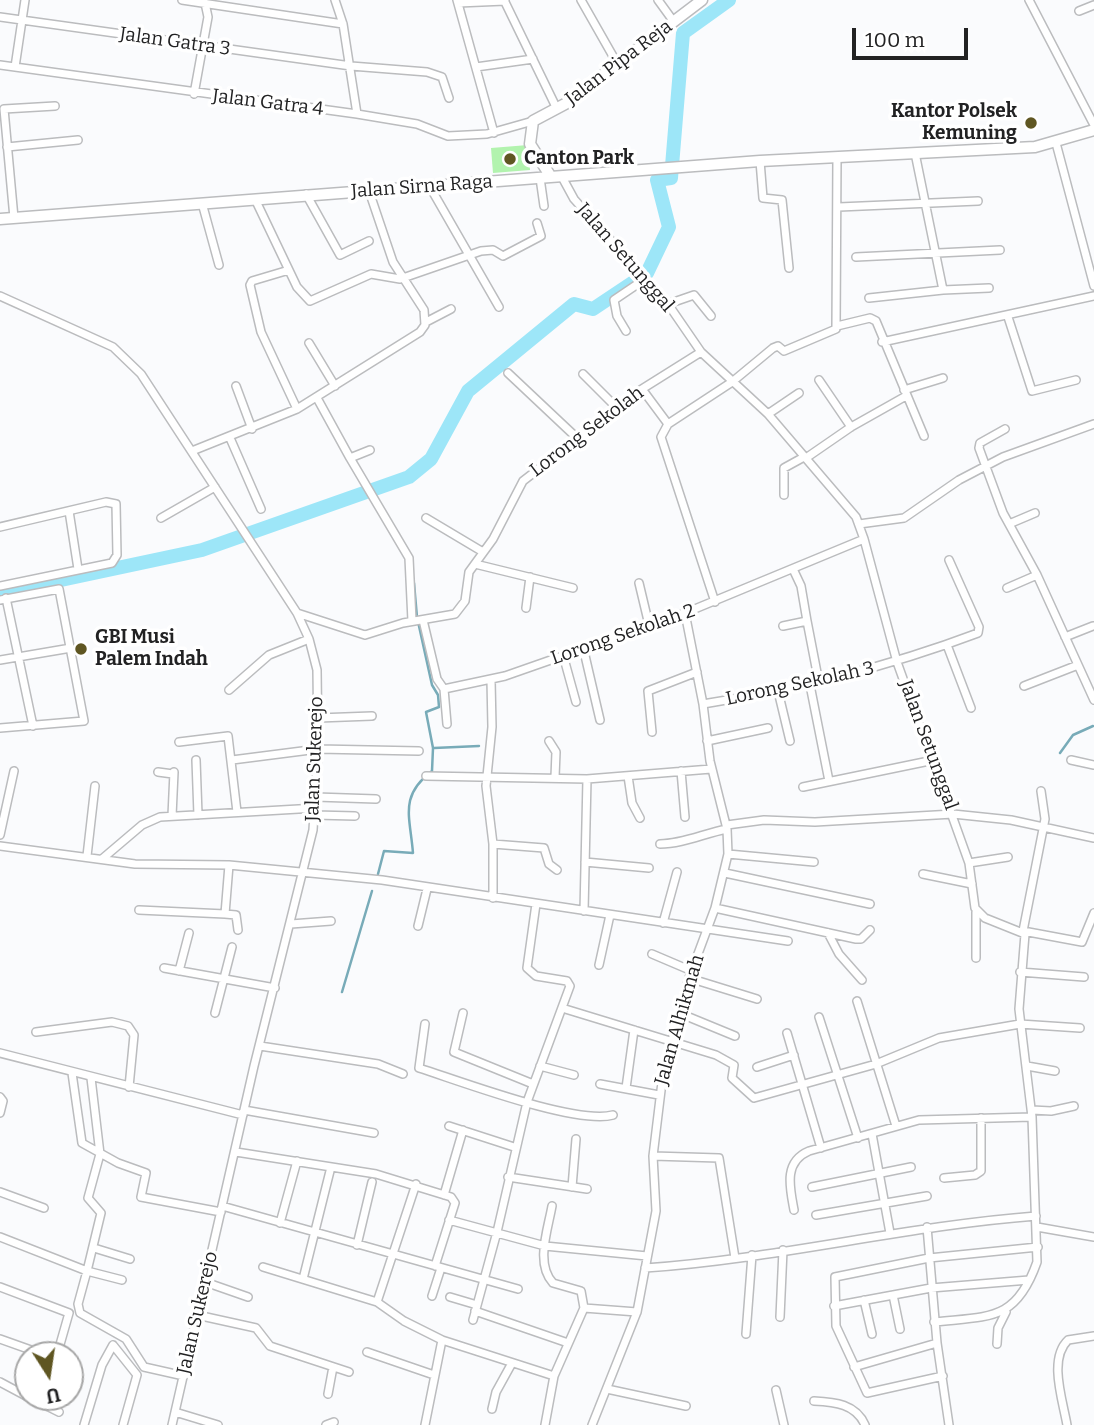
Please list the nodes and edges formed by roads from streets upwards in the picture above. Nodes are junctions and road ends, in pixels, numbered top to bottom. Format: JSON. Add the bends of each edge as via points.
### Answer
{"nodes":[{"id":1,"x":25,"y":0,"type":"edge"},
{"id":2,"x":182,"y":0,"type":"edge"},
{"id":3,"x":335,"y":0,"type":"edge"},
{"id":4,"x":505,"y":0,"type":"edge"},
{"id":5,"x":581,"y":0,"type":"edge"},
{"id":6,"x":658,"y":0,"type":"edge"},
{"id":7,"x":702,"y":0,"type":"edge"},
{"id":8,"x":1029,"y":0,"type":"edge"},
{"id":9,"x":458,"y":1,"type":"edge"},
{"id":10,"x":202,"y":2,"type":"edge"},
{"id":11,"x":1094,"y":5,"type":"edge"},
{"id":12,"x":1079,"y":11,"type":"dead end"},
{"id":13,"x":0,"y":17,"type":"edge"},
{"id":14,"x":22,"y":20,"type":"junction"},
{"id":15,"x":674,"y":22,"type":"junction"},
{"id":16,"x":344,"y":24,"type":"junction"},
{"id":17,"x":203,"y":46,"type":"junction"},
{"id":18,"x":533,"y":59,"type":"junction"},
{"id":19,"x":0,"y":65,"type":"edge"},
{"id":20,"x":618,"y":65,"type":"junction"},
{"id":21,"x":351,"y":66,"type":"junction"},
{"id":22,"x":476,"y":66,"type":"junction"},
{"id":23,"x":15,"y":67,"type":"junction"},
{"id":24,"x":194,"y":94,"type":"junction"},
{"id":25,"x":449,"y":98,"type":"dead end"},
{"id":26,"x":55,"y":106,"type":"dead end"},
{"id":27,"x":557,"y":109,"type":"junction"},
{"id":28,"x":358,"y":114,"type":"junction"},
{"id":29,"x":533,"y":121,"type":"junction"},
{"id":30,"x":1094,"y":127,"type":"edge"},
{"id":31,"x":494,"y":133,"type":"junction"},
{"id":32,"x":78,"y":140,"type":"dead end"},
{"id":33,"x":1056,"y":143,"type":"junction"},
{"id":34,"x":7,"y":147,"type":"junction"},
{"id":35,"x":915,"y":153,"type":"junction"},
{"id":36,"x":837,"y":157,"type":"junction"},
{"id":37,"x":760,"y":161,"type":"junction"},
{"id":38,"x":562,"y":177,"type":"junction"},
{"id":39,"x":546,"y":178,"type":"junction"},
{"id":40,"x":430,"y":187,"type":"junction"},
{"id":41,"x":369,"y":191,"type":"junction"},
{"id":42,"x":306,"y":194,"type":"junction"},
{"id":43,"x":255,"y":199,"type":"junction"},
{"id":44,"x":978,"y":201,"type":"dead end"},
{"id":45,"x":202,"y":203,"type":"junction"},
{"id":46,"x":926,"y":204,"type":"junction"},
{"id":47,"x":544,"y":206,"type":"dead end"},
{"id":48,"x":839,"y":207,"type":"junction"},
{"id":49,"x":14,"y":218,"type":"junction"},
{"id":50,"x":0,"y":219,"type":"edge"},
{"id":51,"x":537,"y":223,"type":"dead end"},
{"id":52,"x":369,"y":241,"type":"dead end"},
{"id":53,"x":1000,"y":250,"type":"dead end"},
{"id":54,"x":936,"y":253,"type":"junction"},
{"id":55,"x":469,"y":257,"type":"junction"},
{"id":56,"x":856,"y":257,"type":"dead end"},
{"id":57,"x":219,"y":265,"type":"dead end"},
{"id":58,"x":789,"y":268,"type":"dead end"},
{"id":59,"x":289,"y":270,"type":"junction"},
{"id":60,"x":643,"y":277,"type":"junction"},
{"id":61,"x":402,"y":278,"type":"junction"},
{"id":62,"x":1094,"y":286,"type":"edge"},
{"id":63,"x":989,"y":288,"type":"dead end"},
{"id":64,"x":943,"y":290,"type":"junction"},
{"id":65,"x":0,"y":296,"type":"edge"},
{"id":66,"x":1094,"y":296,"type":"edge"},
{"id":67,"x":869,"y":298,"type":"dead end"},
{"id":68,"x":668,"y":304,"type":"junction"},
{"id":69,"x":499,"y":307,"type":"dead end"},
{"id":70,"x":451,"y":309,"type":"dead end"},
{"id":71,"x":711,"y":316,"type":"dead end"},
{"id":72,"x":1008,"y":317,"type":"junction"},
{"id":73,"x":426,"y":322,"type":"junction"},
{"id":74,"x":837,"y":326,"type":"junction"},
{"id":75,"x":626,"y":331,"type":"dead end"},
{"id":76,"x":882,"y":342,"type":"junction"},
{"id":77,"x":309,"y":344,"type":"dead end"},
{"id":78,"x":701,"y":352,"type":"junction"},
{"id":79,"x":508,"y":373,"type":"dead end"},
{"id":80,"x":583,"y":374,"type":"dead end"},
{"id":81,"x":943,"y":378,"type":"dead end"},
{"id":82,"x":820,"y":380,"type":"dead end"},
{"id":83,"x":1076,"y":380,"type":"dead end"},
{"id":84,"x":732,"y":382,"type":"junction"},
{"id":85,"x":236,"y":386,"type":"dead end"},
{"id":86,"x":335,"y":386,"type":"junction"},
{"id":87,"x":642,"y":389,"type":"junction"},
{"id":88,"x":799,"y":393,"type":"dead end"},
{"id":89,"x":905,"y":393,"type":"junction"},
{"id":90,"x":317,"y":398,"type":"junction"},
{"id":91,"x":617,"y":408,"type":"junction"},
{"id":92,"x":297,"y":409,"type":"junction"},
{"id":93,"x":768,"y":414,"type":"junction"},
{"id":94,"x":667,"y":424,"type":"junction"},
{"id":95,"x":1094,"y":424,"type":"edge"},
{"id":96,"x":850,"y":426,"type":"junction"},
{"id":97,"x":252,"y":429,"type":"junction"},
{"id":98,"x":1005,"y":429,"type":"dead end"},
{"id":99,"x":924,"y":436,"type":"dead end"},
{"id":100,"x":230,"y":438,"type":"junction"},
{"id":101,"x":577,"y":438,"type":"junction"},
{"id":102,"x":370,"y":450,"type":"dead end"},
{"id":103,"x":192,"y":451,"type":"junction"},
{"id":104,"x":350,"y":458,"type":"junction"},
{"id":105,"x":805,"y":458,"type":"junction"},
{"id":106,"x":985,"y":466,"type":"junction"},
{"id":107,"x":215,"y":487,"type":"junction"},
{"id":108,"x":784,"y":495,"type":"dead end"},
{"id":109,"x":261,"y":509,"type":"dead end"},
{"id":110,"x":69,"y":511,"type":"junction"},
{"id":111,"x":1035,"y":513,"type":"dead end"},
{"id":112,"x":161,"y":518,"type":"dead end"},
{"id":113,"x":426,"y":518,"type":"dead end"},
{"id":114,"x":859,"y":524,"type":"junction"},
{"id":115,"x":1009,"y":524,"type":"junction"},
{"id":116,"x":0,"y":527,"type":"edge"},
{"id":117,"x":864,"y":539,"type":"junction"},
{"id":118,"x":483,"y":552,"type":"junction"},
{"id":119,"x":949,"y":560,"type":"dead end"},
{"id":120,"x":475,"y":564,"type":"junction"},
{"id":121,"x":78,"y":569,"type":"junction"},
{"id":122,"x":793,"y":569,"type":"junction"},
{"id":123,"x":1037,"y":575,"type":"junction"},
{"id":124,"x":530,"y":577,"type":"junction"},
{"id":125,"x":639,"y":583,"type":"dead end"},
{"id":126,"x":0,"y":586,"type":"edge"},
{"id":127,"x":573,"y":588,"type":"dead end"},
{"id":128,"x":1007,"y":588,"type":"dead end"},
{"id":129,"x":3,"y":599,"type":"edge"},
{"id":130,"x":715,"y":601,"type":"junction"},
{"id":131,"x":526,"y":608,"type":"dead end"},
{"id":132,"x":297,"y":613,"type":"junction"},
{"id":133,"x":685,"y":613,"type":"junction"},
{"id":134,"x":418,"y":620,"type":"junction"},
{"id":135,"x":807,"y":621,"type":"junction"},
{"id":136,"x":649,"y":625,"type":"junction"},
{"id":137,"x":783,"y":626,"type":"dead end"},
{"id":138,"x":1093,"y":626,"type":"edge"},
{"id":139,"x":1065,"y":637,"type":"junction"},
{"id":140,"x":309,"y":639,"type":"junction"},
{"id":141,"x":947,"y":645,"type":"junction"},
{"id":142,"x":583,"y":647,"type":"junction"},
{"id":143,"x":71,"y":648,"type":"junction"},
{"id":144,"x":563,"y":655,"type":"junction"},
{"id":145,"x":18,"y":657,"type":"junction"},
{"id":146,"x":0,"y":660,"type":"edge"},
{"id":147,"x":897,"y":662,"type":"junction"},
{"id":148,"x":1078,"y":665,"type":"junction"},
{"id":149,"x":697,"y":672,"type":"junction"},
{"id":150,"x":491,"y":680,"type":"junction"},
{"id":151,"x":819,"y":683,"type":"junction"},
{"id":152,"x":810,"y":685,"type":"junction"},
{"id":153,"x":1024,"y":686,"type":"dead end"},
{"id":154,"x":444,"y":689,"type":"junction"},
{"id":155,"x":229,"y":690,"type":"dead end"},
{"id":156,"x":778,"y":691,"type":"junction"},
{"id":157,"x":1094,"y":700,"type":"edge"},
{"id":158,"x":576,"y":702,"type":"dead end"},
{"id":159,"x":703,"y":704,"type":"junction"},
{"id":160,"x":971,"y":708,"type":"dead end"},
{"id":161,"x":372,"y":716,"type":"dead end"},
{"id":162,"x":318,"y":718,"type":"junction"},
{"id":163,"x":600,"y":720,"type":"dead end"},
{"id":164,"x":447,"y":724,"type":"dead end"},
{"id":165,"x":33,"y":726,"type":"junction"},
{"id":166,"x":0,"y":728,"type":"edge"},
{"id":167,"x":768,"y":728,"type":"dead end"},
{"id":168,"x":652,"y":732,"type":"dead end"},
{"id":169,"x":550,"y":741,"type":"dead end"},
{"id":170,"x":707,"y":741,"type":"junction"},
{"id":171,"x":790,"y":741,"type":"dead end"},
{"id":172,"x":179,"y":742,"type":"dead end"},
{"id":173,"x":318,"y":749,"type":"junction"},
{"id":174,"x":419,"y":751,"type":"dead end"},
{"id":175,"x":196,"y":760,"type":"dead end"},
{"id":176,"x":232,"y":760,"type":"junction"},
{"id":177,"x":934,"y":760,"type":"junction"},
{"id":178,"x":1071,"y":760,"type":"dead end"},
{"id":179,"x":1094,"y":765,"type":"edge"},
{"id":180,"x":711,"y":769,"type":"junction"},
{"id":181,"x":14,"y":771,"type":"dead end"},
{"id":182,"x":681,"y":771,"type":"junction"},
{"id":183,"x":158,"y":772,"type":"dead end"},
{"id":184,"x":426,"y":776,"type":"dead end"},
{"id":185,"x":487,"y":776,"type":"junction"},
{"id":186,"x":628,"y":776,"type":"junction"},
{"id":187,"x":555,"y":777,"type":"junction"},
{"id":188,"x":587,"y":779,"type":"junction"},
{"id":189,"x":829,"y":782,"type":"junction"},
{"id":190,"x":95,"y":786,"type":"dead end"},
{"id":191,"x":803,"y":787,"type":"dead end"},
{"id":192,"x":1041,"y":791,"type":"dead end"},
{"id":193,"x":316,"y":797,"type":"junction"},
{"id":194,"x":376,"y":799,"type":"dead end"},
{"id":195,"x":316,"y":811,"type":"junction"},
{"id":196,"x":237,"y":812,"type":"junction"},
{"id":197,"x":953,"y":814,"type":"junction"},
{"id":198,"x":198,"y":815,"type":"junction"},
{"id":199,"x":172,"y":816,"type":"junction"},
{"id":200,"x":355,"y":816,"type":"dead end"},
{"id":201,"x":685,"y":817,"type":"dead end"},
{"id":202,"x":640,"y":818,"type":"dead end"},
{"id":203,"x":1044,"y":826,"type":"junction"},
{"id":204,"x":727,"y":827,"type":"junction"},
{"id":205,"x":0,"y":835,"type":"edge"},
{"id":206,"x":1094,"y":838,"type":"edge"},
{"id":207,"x":493,"y":844,"type":"junction"},
{"id":208,"x":660,"y":844,"type":"dead end"},
{"id":209,"x":0,"y":846,"type":"edge"},
{"id":210,"x":728,"y":855,"type":"junction"},
{"id":211,"x":87,"y":856,"type":"junction"},
{"id":212,"x":1008,"y":857,"type":"dead end"},
{"id":213,"x":102,"y":859,"type":"junction"},
{"id":214,"x":585,"y":862,"type":"junction"},
{"id":215,"x":814,"y":862,"type":"dead end"},
{"id":216,"x":969,"y":863,"type":"junction"},
{"id":217,"x":229,"y":865,"type":"junction"},
{"id":218,"x":649,"y":868,"type":"dead end"},
{"id":219,"x":557,"y":870,"type":"dead end"},
{"id":220,"x":677,"y":872,"type":"dead end"},
{"id":221,"x":304,"y":873,"type":"junction"},
{"id":222,"x":726,"y":873,"type":"junction"},
{"id":223,"x":923,"y":874,"type":"dead end"},
{"id":224,"x":972,"y":884,"type":"junction"},
{"id":225,"x":427,"y":888,"type":"junction"},
{"id":226,"x":493,"y":898,"type":"junction"},
{"id":227,"x":536,"y":904,"type":"junction"},
{"id":228,"x":870,"y":904,"type":"dead end"},
{"id":229,"x":715,"y":908,"type":"junction"},
{"id":230,"x":139,"y":910,"type":"dead end"},
{"id":231,"x":584,"y":911,"type":"junction"},
{"id":232,"x":976,"y":912,"type":"junction"},
{"id":233,"x":1094,"y":913,"type":"edge"},
{"id":234,"x":225,"y":914,"type":"junction"},
{"id":235,"x":610,"y":915,"type":"junction"},
{"id":236,"x":331,"y":921,"type":"dead end"},
{"id":237,"x":663,"y":923,"type":"junction"},
{"id":238,"x":291,"y":924,"type":"junction"},
{"id":239,"x":418,"y":926,"type":"dead end"},
{"id":240,"x":238,"y":930,"type":"dead end"},
{"id":241,"x":870,"y":930,"type":"dead end"},
{"id":242,"x":706,"y":931,"type":"junction"},
{"id":243,"x":1023,"y":931,"type":"junction"},
{"id":244,"x":189,"y":933,"type":"dead end"},
{"id":245,"x":828,"y":933,"type":"junction"},
{"id":246,"x":788,"y":941,"type":"dead end"},
{"id":247,"x":232,"y":947,"type":"dead end"},
{"id":248,"x":652,"y":954,"type":"dead end"},
{"id":249,"x":976,"y":958,"type":"dead end"},
{"id":250,"x":599,"y":965,"type":"dead end"},
{"id":251,"x":164,"y":968,"type":"dead end"},
{"id":252,"x":179,"y":971,"type":"junction"},
{"id":253,"x":1020,"y":972,"type":"junction"},
{"id":254,"x":691,"y":975,"type":"junction"},
{"id":255,"x":1084,"y":977,"type":"dead end"},
{"id":256,"x":222,"y":979,"type":"junction"},
{"id":257,"x":862,"y":980,"type":"dead end"},
{"id":258,"x":275,"y":988,"type":"junction"},
{"id":259,"x":757,"y":999,"type":"dead end"},
{"id":260,"x":857,"y":1001,"type":"dead end"},
{"id":261,"x":562,"y":1008,"type":"junction"},
{"id":262,"x":215,"y":1013,"type":"dead end"},
{"id":263,"x":463,"y":1013,"type":"dead end"},
{"id":264,"x":679,"y":1013,"type":"junction"},
{"id":265,"x":819,"y":1017,"type":"dead end"},
{"id":266,"x":425,"y":1024,"type":"dead end"},
{"id":267,"x":1020,"y":1024,"type":"junction"},
{"id":268,"x":1080,"y":1028,"type":"dead end"},
{"id":269,"x":634,"y":1031,"type":"junction"},
{"id":270,"x":36,"y":1032,"type":"dead end"},
{"id":271,"x":787,"y":1033,"type":"dead end"},
{"id":272,"x":735,"y":1036,"type":"dead end"},
{"id":273,"x":671,"y":1040,"type":"junction"},
{"id":274,"x":260,"y":1046,"type":"junction"},
{"id":275,"x":0,"y":1053,"type":"edge"},
{"id":276,"x":794,"y":1055,"type":"junction"},
{"id":277,"x":876,"y":1064,"type":"junction"},
{"id":278,"x":540,"y":1066,"type":"junction"},
{"id":279,"x":1027,"y":1066,"type":"junction"},
{"id":280,"x":757,"y":1067,"type":"dead end"},
{"id":281,"x":1055,"y":1071,"type":"dead end"},
{"id":282,"x":72,"y":1073,"type":"junction"},
{"id":283,"x":403,"y":1074,"type":"dead end"},
{"id":284,"x":837,"y":1074,"type":"junction"},
{"id":285,"x":574,"y":1075,"type":"dead end"},
{"id":286,"x":91,"y":1078,"type":"junction"},
{"id":287,"x":533,"y":1084,"type":"junction"},
{"id":288,"x":600,"y":1084,"type":"dead end"},
{"id":289,"x":803,"y":1084,"type":"junction"},
{"id":290,"x":129,"y":1087,"type":"junction"},
{"id":291,"x":626,"y":1088,"type":"junction"},
{"id":292,"x":659,"y":1095,"type":"junction"},
{"id":293,"x":0,"y":1097,"type":"edge"},
{"id":294,"x":527,"y":1102,"type":"junction"},
{"id":295,"x":1074,"y":1106,"type":"dead end"},
{"id":296,"x":244,"y":1112,"type":"junction"},
{"id":297,"x":0,"y":1113,"type":"edge"},
{"id":298,"x":1032,"y":1114,"type":"junction"},
{"id":299,"x":613,"y":1115,"type":"dead end"},
{"id":300,"x":981,"y":1118,"type":"junction"},
{"id":301,"x":449,"y":1126,"type":"dead end"},
{"id":302,"x":896,"y":1126,"type":"junction"},
{"id":303,"x":463,"y":1130,"type":"junction"},
{"id":304,"x":374,"y":1133,"type":"dead end"},
{"id":305,"x":872,"y":1134,"type":"junction"},
{"id":306,"x":858,"y":1138,"type":"junction"},
{"id":307,"x":576,"y":1139,"type":"dead end"},
{"id":308,"x":514,"y":1147,"type":"junction"},
{"id":309,"x":821,"y":1148,"type":"junction"},
{"id":310,"x":236,"y":1153,"type":"junction"},
{"id":311,"x":100,"y":1154,"type":"junction"},
{"id":312,"x":653,"y":1156,"type":"junction"},
{"id":313,"x":297,"y":1161,"type":"junction"},
{"id":314,"x":331,"y":1167,"type":"junction"},
{"id":315,"x":911,"y":1167,"type":"dead end"},
{"id":316,"x":880,"y":1175,"type":"junction"},
{"id":317,"x":508,"y":1177,"type":"junction"},
{"id":318,"x":944,"y":1178,"type":"dead end"},
{"id":319,"x":372,"y":1182,"type":"dead end"},
{"id":320,"x":416,"y":1184,"type":"junction"},
{"id":321,"x":572,"y":1187,"type":"junction"},
{"id":322,"x":812,"y":1187,"type":"dead end"},
{"id":323,"x":587,"y":1189,"type":"dead end"},
{"id":324,"x":0,"y":1192,"type":"edge"},
{"id":325,"x":444,"y":1195,"type":"junction"},
{"id":326,"x":928,"y":1196,"type":"dead end"},
{"id":327,"x":885,"y":1204,"type":"junction"},
{"id":328,"x":552,"y":1206,"type":"dead end"},
{"id":329,"x":44,"y":1208,"type":"dead end"},
{"id":330,"x":222,"y":1209,"type":"junction"},
{"id":331,"x":794,"y":1210,"type":"dead end"},
{"id":332,"x":816,"y":1215,"type":"dead end"},
{"id":333,"x":1036,"y":1216,"type":"junction"},
{"id":334,"x":449,"y":1220,"type":"junction"},
{"id":335,"x":280,"y":1223,"type":"junction"},
{"id":336,"x":927,"y":1227,"type":"junction"},
{"id":337,"x":1037,"y":1227,"type":"junction"},
{"id":338,"x":497,"y":1232,"type":"junction"},
{"id":339,"x":315,"y":1233,"type":"junction"},
{"id":340,"x":890,"y":1233,"type":"junction"},
{"id":341,"x":0,"y":1237,"type":"edge"},
{"id":342,"x":1094,"y":1237,"type":"edge"},
{"id":343,"x":357,"y":1245,"type":"junction"},
{"id":344,"x":545,"y":1246,"type":"junction"},
{"id":345,"x":1038,"y":1247,"type":"junction"},
{"id":346,"x":94,"y":1248,"type":"junction"},
{"id":347,"x":783,"y":1250,"type":"junction"},
{"id":348,"x":394,"y":1255,"type":"junction"},
{"id":349,"x":752,"y":1255,"type":"junction"},
{"id":350,"x":647,"y":1256,"type":"junction"},
{"id":351,"x":734,"y":1258,"type":"junction"},
{"id":352,"x":929,"y":1258,"type":"junction"},
{"id":353,"x":130,"y":1259,"type":"dead end"},
{"id":354,"x":438,"y":1267,"type":"junction"},
{"id":355,"x":263,"y":1268,"type":"dead end"},
{"id":356,"x":645,"y":1268,"type":"junction"},
{"id":357,"x":86,"y":1271,"type":"junction"},
{"id":358,"x":303,"y":1279,"type":"junction"},
{"id":359,"x":122,"y":1280,"type":"dead end"},
{"id":360,"x":484,"y":1280,"type":"junction"},
{"id":361,"x":1029,"y":1280,"type":"junction"},
{"id":362,"x":205,"y":1282,"type":"junction"},
{"id":363,"x":0,"y":1287,"type":"edge"},
{"id":364,"x":931,"y":1288,"type":"junction"},
{"id":365,"x":518,"y":1289,"type":"dead end"},
{"id":366,"x":893,"y":1295,"type":"junction"},
{"id":367,"x":432,"y":1296,"type":"dead end"},
{"id":368,"x":248,"y":1297,"type":"dead end"},
{"id":369,"x":450,"y":1297,"type":"dead end"},
{"id":370,"x":864,"y":1300,"type":"junction"},
{"id":371,"x":377,"y":1302,"type":"junction"},
{"id":372,"x":834,"y":1306,"type":"junction"},
{"id":373,"x":476,"y":1308,"type":"junction"},
{"id":374,"x":584,"y":1308,"type":"junction"},
{"id":375,"x":1007,"y":1311,"type":"junction"},
{"id":376,"x":637,"y":1312,"type":"junction"},
{"id":377,"x":197,"y":1315,"type":"junction"},
{"id":378,"x":780,"y":1317,"type":"dead end"},
{"id":379,"x":473,"y":1320,"type":"dead end"},
{"id":380,"x":934,"y":1322,"type":"junction"},
{"id":381,"x":900,"y":1329,"type":"dead end"},
{"id":382,"x":746,"y":1334,"type":"dead end"},
{"id":383,"x":872,"y":1334,"type":"dead end"},
{"id":384,"x":1094,"y":1336,"type":"edge"},
{"id":385,"x":442,"y":1340,"type":"junction"},
{"id":386,"x":61,"y":1341,"type":"edge"},
{"id":387,"x":568,"y":1343,"type":"junction"},
{"id":388,"x":937,"y":1343,"type":"junction"},
{"id":389,"x":997,"y":1344,"type":"dead end"},
{"id":390,"x":367,"y":1352,"type":"dead end"},
{"id":391,"x":512,"y":1363,"type":"junction"},
{"id":392,"x":333,"y":1367,"type":"junction"},
{"id":393,"x":854,"y":1367,"type":"junction"},
{"id":394,"x":349,"y":1372,"type":"dead end"},
{"id":395,"x":434,"y":1375,"type":"junction"},
{"id":396,"x":184,"y":1376,"type":"junction"},
{"id":397,"x":554,"y":1376,"type":"junction"},
{"id":398,"x":943,"y":1376,"type":"junction"},
{"id":399,"x":607,"y":1389,"type":"junction"},
{"id":400,"x":776,"y":1390,"type":"dead end"},
{"id":401,"x":328,"y":1394,"type":"dead end"},
{"id":402,"x":814,"y":1401,"type":"dead end"},
{"id":403,"x":686,"y":1406,"type":"dead end"},
{"id":404,"x":492,"y":1409,"type":"dead end"},
{"id":405,"x":175,"y":1412,"type":"junction"},
{"id":406,"x":85,"y":1425,"type":"edge"},
{"id":407,"x":123,"y":1425,"type":"edge"},
{"id":408,"x":172,"y":1425,"type":"edge"},
{"id":409,"x":218,"y":1425,"type":"edge"},
{"id":410,"x":425,"y":1425,"type":"edge"},
{"id":411,"x":545,"y":1425,"type":"edge"},
{"id":412,"x":592,"y":1425,"type":"edge"},
{"id":413,"x":783,"y":1425,"type":"edge"},
{"id":414,"x":865,"y":1425,"type":"edge"},
{"id":415,"x":949,"y":1425,"type":"edge"},
{"id":416,"x":1067,"y":1425,"type":"edge"}],
"edges":[{"from":1,"to":14,"type":"street"},
{"from":2,"to":10,"type":"street"},
{"from":3,"to":16,"type":"street"},
{"from":4,"to":9,"type":"street"},
{"from":4,"to":18,"type":"street"},
{"from":5,"to":20,"type":"street"},
{"from":6,"to":15,"type":"street"},
{"from":7,"to":15,"type":"street","name":"Jalan Pipa Reja"},
{"from":8,"to":30,"type":"street"},
{"from":9,"to":22,"type":"street"},
{"from":10,"to":16,"type":"street"},
{"from":10,"to":17,"type":"street","via":[[208,17]]},
{"from":11,"to":12,"type":"street"},
{"from":13,"to":14,"type":"street","name":"Jalan Gatra 3"},
{"from":14,"to":17,"type":"street","name":"Jalan Gatra 3"},
{"from":14,"to":23,"type":"street"},
{"from":15,"to":20,"type":"street","name":"Jalan Pipa Reja"},
{"from":16,"to":21,"type":"street"},
{"from":17,"to":21,"type":"street","name":"Jalan Gatra 3"},
{"from":17,"to":24,"type":"street"},
{"from":18,"to":22,"type":"street"},
{"from":18,"to":27,"type":"street"},
{"from":19,"to":23,"type":"street","name":"Jalan Gatra 4"},
{"from":20,"to":27,"type":"street","name":"Jalan Pipa Reja"},
{"from":21,"to":25,"type":"street","name":"Jalan Gatra 3","via":[[437,74]]},
{"from":21,"to":28,"type":"street"},
{"from":22,"to":31,"type":"street"},
{"from":23,"to":24,"type":"street","name":"Jalan Gatra 4"},
{"from":24,"to":28,"type":"street","name":"Jalan Gatra 4"},
{"from":26,"to":34,"type":"street","via":[[4,109]]},
{"from":27,"to":29,"type":"street","name":"Jalan Pipa Reja"},
{"from":28,"to":31,"type":"street","name":"Jalan Gatra 4","via":[[417,124],[448,136]]},
{"from":29,"to":31,"type":"street","name":"Jalan Gatra 4"},
{"from":29,"to":39,"type":"street","via":[[530,144]]},
{"from":30,"to":33,"type":"street","name":"Jalan Sirna Raga"},
{"from":32,"to":34,"type":"street"},
{"from":33,"to":35,"type":"street","name":"Jalan Sirna Raga"},
{"from":33,"to":62,"type":"street"},
{"from":34,"to":49,"type":"street"},
{"from":35,"to":36,"type":"street","name":"Jalan Sirna Raga"},
{"from":35,"to":46,"type":"street"},
{"from":36,"to":37,"type":"street","name":"Jalan Sirna Raga"},
{"from":36,"to":48,"type":"street"},
{"from":37,"to":38,"type":"street","name":"Jalan Sirna Raga"},
{"from":37,"to":58,"type":"street","via":[[763,198],[782,200]]},
{"from":38,"to":39,"type":"street","name":"Jalan Sirna Raga"},
{"from":38,"to":60,"type":"street","name":"Jalan Setunggal","via":[[574,199]]},
{"from":39,"to":40,"type":"street","name":"Jalan Sirna Raga"},
{"from":39,"to":47,"type":"street"},
{"from":40,"to":41,"type":"street","name":"Jalan Sirna Raga"},
{"from":40,"to":55,"type":"street"},
{"from":41,"to":42,"type":"street","name":"Jalan Sirna Raga"},
{"from":41,"to":61,"type":"street"},
{"from":42,"to":43,"type":"street","name":"Jalan Sirna Raga"},
{"from":42,"to":52,"type":"street","via":[[340,255]]},
{"from":43,"to":45,"type":"street","name":"Jalan Sirna Raga"},
{"from":43,"to":59,"type":"street"},
{"from":44,"to":46,"type":"street"},
{"from":45,"to":49,"type":"street","name":"Jalan Sirna Raga"},
{"from":45,"to":57,"type":"street"},
{"from":46,"to":48,"type":"street"},
{"from":46,"to":54,"type":"street"},
{"from":48,"to":74,"type":"street"},
{"from":49,"to":50,"type":"street","name":"Jalan Sirna Raga"},
{"from":51,"to":55,"type":"street","via":[[541,236],[503,256],[494,250]]},
{"from":53,"to":54,"type":"street"},
{"from":54,"to":56,"type":"street"},
{"from":54,"to":64,"type":"street"},
{"from":55,"to":61,"type":"street"},
{"from":55,"to":69,"type":"street"},
{"from":59,"to":61,"type":"street","via":[[310,301],[371,274]]},
{"from":59,"to":92,"type":"street","via":[[250,282],[261,332]]},
{"from":60,"to":68,"type":"street","name":"Jalan Setunggal"},
{"from":60,"to":75,"type":"street","via":[[614,300]]},
{"from":61,"to":73,"type":"street","via":[[424,310]]},
{"from":63,"to":64,"type":"street"},
{"from":64,"to":67,"type":"street"},
{"from":65,"to":103,"type":"street","name":"Jalan Sukerejo","via":[[122,354],[141,374]]},
{"from":66,"to":72,"type":"street"},
{"from":68,"to":71,"type":"street","via":[[694,295]]},
{"from":68,"to":78,"type":"street","name":"Jalan Setunggal"},
{"from":70,"to":73,"type":"street"},
{"from":72,"to":76,"type":"street"},
{"from":72,"to":83,"type":"street","via":[[1032,391]]},
{"from":73,"to":86,"type":"street","via":[[420,332]]},
{"from":74,"to":76,"type":"street","via":[[873,318]]},
{"from":74,"to":84,"type":"street","via":[[835,331],[785,350],[778,345],[772,348]]},
{"from":76,"to":89,"type":"street"},
{"from":77,"to":86,"type":"street"},
{"from":78,"to":84,"type":"street","name":"Jalan Setunggal"},
{"from":78,"to":87,"type":"street","name":"Lorong Sekolah"},
{"from":79,"to":101,"type":"street"},
{"from":80,"to":91,"type":"street"},
{"from":81,"to":89,"type":"street"},
{"from":82,"to":96,"type":"street"},
{"from":84,"to":93,"type":"street","name":"Jalan Setunggal"},
{"from":84,"to":94,"type":"street"},
{"from":85,"to":97,"type":"street"},
{"from":86,"to":90,"type":"street"},
{"from":87,"to":91,"type":"street","name":"Lorong Sekolah"},
{"from":87,"to":94,"type":"street"},
{"from":88,"to":93,"type":"street"},
{"from":89,"to":96,"type":"street"},
{"from":89,"to":99,"type":"street"},
{"from":90,"to":92,"type":"street"},
{"from":90,"to":104,"type":"street"},
{"from":91,"to":101,"type":"street","name":"Lorong Sekolah"},
{"from":92,"to":97,"type":"street"},
{"from":93,"to":105,"type":"street","name":"Jalan Setunggal"},
{"from":94,"to":130,"type":"street","via":[[661,437]]},
{"from":95,"to":106,"type":"street"},
{"from":96,"to":105,"type":"street"},
{"from":97,"to":100,"type":"street"},
{"from":98,"to":106,"type":"street","via":[[979,444]]},
{"from":100,"to":103,"type":"street"},
{"from":100,"to":109,"type":"street"},
{"from":101,"to":118,"type":"street","name":"Lorong Sekolah","via":[[523,481]]},
{"from":102,"to":104,"type":"street"},
{"from":103,"to":107,"type":"street","name":"Jalan Sukerejo"},
{"from":104,"to":134,"type":"street","via":[[408,558]]},
{"from":105,"to":108,"type":"street","via":[[784,468]]},
{"from":105,"to":114,"type":"street","name":"Jalan Setunggal"},
{"from":106,"to":114,"type":"street","via":[[912,514]]},
{"from":106,"to":115,"type":"street"},
{"from":107,"to":112,"type":"street"},
{"from":107,"to":132,"type":"street","name":"Jalan Sukerejo"},
{"from":110,"to":116,"type":"street"},
{"from":110,"to":121,"type":"street"},
{"from":110,"to":121,"type":"street","via":[[116,504],[114,561]]},
{"from":111,"to":115,"type":"street"},
{"from":113,"to":118,"type":"street"},
{"from":114,"to":117,"type":"street","name":"Jalan Setunggal"},
{"from":115,"to":123,"type":"street"},
{"from":117,"to":122,"type":"street","name":"Lorong Sekolah 2"},
{"from":117,"to":147,"type":"street","name":"Jalan Setunggal"},
{"from":118,"to":120,"type":"street","name":"Lorong Sekolah"},
{"from":119,"to":141,"type":"street","name":"Lorong Sekolah 3","via":[[980,630]]},
{"from":120,"to":124,"type":"street"},
{"from":120,"to":134,"type":"street","name":"Lorong Sekolah","via":[[467,577],[461,609],[450,617]]},
{"from":121,"to":126,"type":"street"},
{"from":122,"to":130,"type":"street","name":"Lorong Sekolah 2"},
{"from":122,"to":135,"type":"street"},
{"from":123,"to":128,"type":"street"},
{"from":123,"to":139,"type":"street"},
{"from":124,"to":127,"type":"street"},
{"from":124,"to":131,"type":"street"},
{"from":125,"to":136,"type":"street"},
{"from":129,"to":143,"type":"street","via":[[58,589]]},
{"from":129,"to":145,"type":"street"},
{"from":130,"to":133,"type":"street","name":"Lorong Sekolah 2"},
{"from":132,"to":134,"type":"street","via":[[365,635]]},
{"from":132,"to":140,"type":"street","name":"Jalan Sukerejo"},
{"from":133,"to":136,"type":"street","name":"Lorong Sekolah 2"},
{"from":133,"to":149,"type":"street","name":"Jalan Alhikmah"},
{"from":134,"to":154,"type":"street"},
{"from":135,"to":137,"type":"street"},
{"from":135,"to":151,"type":"street"},
{"from":136,"to":142,"type":"street","name":"Lorong Sekolah 2"},
{"from":138,"to":139,"type":"street"},
{"from":139,"to":148,"type":"street"},
{"from":140,"to":155,"type":"street","via":[[268,655]]},
{"from":140,"to":162,"type":"street","name":"Jalan Sukerejo","via":[[317,670]]},
{"from":141,"to":147,"type":"street","name":"Lorong Sekolah 3"},
{"from":141,"to":160,"type":"street"},
{"from":142,"to":144,"type":"street","name":"Lorong Sekolah 2"},
{"from":142,"to":163,"type":"street"},
{"from":143,"to":145,"type":"street"},
{"from":143,"to":165,"type":"street","via":[[84,721]]},
{"from":144,"to":150,"type":"street","name":"Lorong Sekolah 2"},
{"from":144,"to":158,"type":"street"},
{"from":145,"to":146,"type":"street"},
{"from":145,"to":165,"type":"street"},
{"from":147,"to":151,"type":"street","name":"Lorong Sekolah 3"},
{"from":147,"to":177,"type":"street","name":"Jalan Setunggal"},
{"from":148,"to":153,"type":"street"},
{"from":148,"to":157,"type":"street"},
{"from":149,"to":159,"type":"street","name":"Jalan Alhikmah"},
{"from":149,"to":168,"type":"street","via":[[649,689]]},
{"from":150,"to":154,"type":"street","name":"Lorong Sekolah 2"},
{"from":150,"to":185,"type":"street"},
{"from":151,"to":152,"type":"street","name":"Lorong Sekolah 3"},
{"from":152,"to":156,"type":"street","name":"Lorong Sekolah 3"},
{"from":152,"to":189,"type":"street"},
{"from":154,"to":164,"type":"street"},
{"from":156,"to":159,"type":"street","name":"Lorong Sekolah 3"},
{"from":156,"to":171,"type":"street"},
{"from":159,"to":170,"type":"street","name":"Jalan Alhikmah"},
{"from":161,"to":162,"type":"street"},
{"from":162,"to":173,"type":"street","name":"Jalan Sukerejo"},
{"from":165,"to":166,"type":"street"},
{"from":167,"to":170,"type":"street"},
{"from":169,"to":187,"type":"street","via":[[556,752]]},
{"from":170,"to":180,"type":"street","name":"Jalan Alhikmah"},
{"from":172,"to":176,"type":"street","via":[[227,736]]},
{"from":173,"to":174,"type":"street"},
{"from":173,"to":176,"type":"street"},
{"from":173,"to":193,"type":"street","name":"Jalan Sukerejo"},
{"from":175,"to":198,"type":"street"},
{"from":176,"to":196,"type":"street"},
{"from":177,"to":189,"type":"street"},
{"from":177,"to":197,"type":"street","name":"Jalan Setunggal"},
{"from":178,"to":179,"type":"street"},
{"from":180,"to":182,"type":"street"},
{"from":180,"to":204,"type":"street","name":"Jalan Alhikmah"},
{"from":181,"to":205,"type":"street"},
{"from":182,"to":186,"type":"street"},
{"from":182,"to":201,"type":"street"},
{"from":183,"to":199,"type":"street","via":[[174,773]]},
{"from":184,"to":185,"type":"street"},
{"from":185,"to":187,"type":"street"},
{"from":185,"to":207,"type":"street"},
{"from":186,"to":188,"type":"street"},
{"from":186,"to":202,"type":"street","via":[[632,803]]},
{"from":187,"to":188,"type":"street"},
{"from":188,"to":214,"type":"street"},
{"from":189,"to":191,"type":"street"},
{"from":190,"to":211,"type":"street"},
{"from":192,"to":203,"type":"street"},
{"from":193,"to":194,"type":"street"},
{"from":193,"to":195,"type":"street","name":"Jalan Sukerejo"},
{"from":195,"to":196,"type":"street"},
{"from":195,"to":200,"type":"street"},
{"from":195,"to":221,"type":"street","name":"Jalan Sukerejo"},
{"from":196,"to":198,"type":"street"},
{"from":197,"to":203,"type":"street"},
{"from":197,"to":204,"type":"street","via":[[815,822],[764,820]]},
{"from":197,"to":216,"type":"street","name":"Jalan Setunggal"},
{"from":198,"to":199,"type":"street"},
{"from":199,"to":213,"type":"street","via":[[146,822]]},
{"from":203,"to":206,"type":"street"},
{"from":203,"to":243,"type":"street"},
{"from":204,"to":208,"type":"street","via":[[676,844]]},
{"from":204,"to":210,"type":"street","name":"Jalan Alhikmah"},
{"from":207,"to":219,"type":"street","via":[[544,848],[549,864]]},
{"from":207,"to":226,"type":"street"},
{"from":209,"to":211,"type":"street"},
{"from":210,"to":215,"type":"street"},
{"from":210,"to":222,"type":"street","name":"Jalan Alhikmah"},
{"from":211,"to":213,"type":"street"},
{"from":212,"to":216,"type":"street"},
{"from":213,"to":217,"type":"street","via":[[150,865]]},
{"from":214,"to":218,"type":"street"},
{"from":214,"to":231,"type":"street"},
{"from":216,"to":224,"type":"street","name":"Jalan Setunggal"},
{"from":217,"to":221,"type":"street"},
{"from":217,"to":234,"type":"street"},
{"from":220,"to":237,"type":"street"},
{"from":221,"to":225,"type":"street"},
{"from":221,"to":238,"type":"street","name":"Jalan Sukerejo"},
{"from":222,"to":228,"type":"street"},
{"from":222,"to":229,"type":"street","name":"Jalan Alhikmah"},
{"from":223,"to":224,"type":"street"},
{"from":224,"to":232,"type":"street","name":"Jalan Setunggal"},
{"from":225,"to":226,"type":"street"},
{"from":225,"to":239,"type":"street"},
{"from":226,"to":227,"type":"street"},
{"from":227,"to":231,"type":"street"},
{"from":227,"to":261,"type":"street","via":[[527,967],[537,976],[569,981]]},
{"from":229,"to":242,"type":"street","name":"Jalan Alhikmah"},
{"from":229,"to":245,"type":"street"},
{"from":230,"to":234,"type":"street"},
{"from":231,"to":235,"type":"street"},
{"from":232,"to":243,"type":"street"},
{"from":232,"to":249,"type":"street","name":"Jalan Setunggal"},
{"from":233,"to":243,"type":"street","via":[[1082,942]]},
{"from":234,"to":240,"type":"street","via":[[236,915]]},
{"from":235,"to":237,"type":"street"},
{"from":235,"to":250,"type":"street"},
{"from":236,"to":238,"type":"street"},
{"from":237,"to":242,"type":"street"},
{"from":238,"to":258,"type":"street","name":"Jalan Sukerejo"},
{"from":241,"to":245,"type":"street","via":[[860,940]]},
{"from":242,"to":246,"type":"street"},
{"from":242,"to":254,"type":"street","name":"Jalan Alhikmah"},
{"from":243,"to":253,"type":"street","via":[[1026,940]]},
{"from":244,"to":252,"type":"street"},
{"from":245,"to":257,"type":"street"},
{"from":247,"to":256,"type":"street"},
{"from":248,"to":254,"type":"street"},
{"from":251,"to":252,"type":"street"},
{"from":252,"to":256,"type":"street"},
{"from":253,"to":255,"type":"street"},
{"from":253,"to":267,"type":"street"},
{"from":254,"to":259,"type":"street"},
{"from":254,"to":264,"type":"street","name":"Jalan Alhikmah"},
{"from":256,"to":258,"type":"street"},
{"from":256,"to":262,"type":"street"},
{"from":258,"to":274,"type":"street","name":"Jalan Sukerejo"},
{"from":260,"to":277,"type":"street"},
{"from":261,"to":269,"type":"street"},
{"from":261,"to":278,"type":"street"},
{"from":263,"to":287,"type":"street","via":[[454,1052]]},
{"from":264,"to":272,"type":"street"},
{"from":264,"to":273,"type":"street","name":"Jalan Alhikmah"},
{"from":265,"to":284,"type":"street"},
{"from":266,"to":294,"type":"street","via":[[417,1067]]},
{"from":267,"to":268,"type":"street"},
{"from":267,"to":277,"type":"street","via":[[928,1041]]},
{"from":267,"to":279,"type":"street"},
{"from":269,"to":273,"type":"street"},
{"from":269,"to":291,"type":"street"},
{"from":270,"to":290,"type":"street","via":[[112,1022],[128,1026],[134,1035]]},
{"from":271,"to":276,"type":"street"},
{"from":273,"to":289,"type":"street","via":[[733,1064],[730,1076],[752,1098]]},
{"from":273,"to":292,"type":"street","name":"Jalan Alhikmah"},
{"from":274,"to":283,"type":"street","via":[[356,1059]]},
{"from":274,"to":296,"type":"street","name":"Jalan Sukerejo"},
{"from":275,"to":282,"type":"street"},
{"from":276,"to":280,"type":"street"},
{"from":276,"to":289,"type":"street"},
{"from":277,"to":284,"type":"street"},
{"from":277,"to":302,"type":"street"},
{"from":278,"to":285,"type":"street"},
{"from":278,"to":287,"type":"street"},
{"from":279,"to":281,"type":"street"},
{"from":279,"to":298,"type":"street"},
{"from":282,"to":286,"type":"street"},
{"from":282,"to":311,"type":"street","via":[[80,1141]]},
{"from":284,"to":289,"type":"street"},
{"from":284,"to":306,"type":"street"},
{"from":286,"to":290,"type":"street"},
{"from":286,"to":311,"type":"street"},
{"from":287,"to":294,"type":"street"},
{"from":288,"to":291,"type":"street"},
{"from":289,"to":309,"type":"street"},
{"from":290,"to":296,"type":"street"},
{"from":291,"to":292,"type":"street"},
{"from":292,"to":312,"type":"street","name":"Jalan Alhikmah"},
{"from":293,"to":297,"type":"street"},
{"from":294,"to":299,"type":"street","via":[[598,1118]]},
{"from":294,"to":308,"type":"street"},
{"from":295,"to":298,"type":"street"},
{"from":296,"to":304,"type":"street"},
{"from":296,"to":310,"type":"street","name":"Jalan Sukerejo"},
{"from":298,"to":300,"type":"street"},
{"from":298,"to":333,"type":"street"},
{"from":300,"to":302,"type":"street","via":[[919,1119]]},
{"from":300,"to":318,"type":"street","via":[[981,1171]]},
{"from":301,"to":303,"type":"street"},
{"from":302,"to":305,"type":"street"},
{"from":303,"to":308,"type":"street"},
{"from":303,"to":325,"type":"street"},
{"from":305,"to":306,"type":"street"},
{"from":305,"to":316,"type":"street"},
{"from":306,"to":309,"type":"street"},
{"from":307,"to":321,"type":"street"},
{"from":308,"to":317,"type":"street"},
{"from":309,"to":331,"type":"street","via":[[803,1154],[794,1164],[789,1178]]},
{"from":310,"to":313,"type":"street"},
{"from":310,"to":330,"type":"street","name":"Jalan Sukerejo"},
{"from":311,"to":330,"type":"street","via":[[146,1173],[142,1198]]},
{"from":311,"to":346,"type":"street","via":[[88,1197],[101,1211]]},
{"from":312,"to":350,"type":"street","name":"Jalan Alhikmah","via":[[657,1197]]},
{"from":312,"to":351,"type":"street","via":[[719,1158]]},
{"from":313,"to":314,"type":"street"},
{"from":313,"to":335,"type":"street"},
{"from":314,"to":320,"type":"street"},
{"from":314,"to":339,"type":"street"},
{"from":315,"to":316,"type":"street"},
{"from":316,"to":322,"type":"street"},
{"from":316,"to":327,"type":"street"},
{"from":317,"to":321,"type":"street"},
{"from":317,"to":338,"type":"street"},
{"from":319,"to":343,"type":"street"},
{"from":320,"to":325,"type":"street"},
{"from":320,"to":348,"type":"street"},
{"from":321,"to":323,"type":"street"},
{"from":324,"to":329,"type":"street"},
{"from":325,"to":334,"type":"street","via":[[454,1201]]},
{"from":326,"to":327,"type":"street"},
{"from":327,"to":332,"type":"street"},
{"from":327,"to":340,"type":"street"},
{"from":328,"to":344,"type":"street"},
{"from":330,"to":335,"type":"street"},
{"from":330,"to":362,"type":"street","name":"Jalan Sukerejo"},
{"from":333,"to":336,"type":"street"},
{"from":333,"to":337,"type":"street"},
{"from":334,"to":338,"type":"street"},
{"from":334,"to":354,"type":"street"},
{"from":335,"to":339,"type":"street"},
{"from":336,"to":340,"type":"street"},
{"from":336,"to":352,"type":"street"},
{"from":337,"to":342,"type":"street"},
{"from":337,"to":345,"type":"street"},
{"from":338,"to":344,"type":"street"},
{"from":338,"to":360,"type":"street"},
{"from":339,"to":343,"type":"street"},
{"from":339,"to":358,"type":"street"},
{"from":340,"to":347,"type":"street"},
{"from":341,"to":357,"type":"street"},
{"from":343,"to":348,"type":"street"},
{"from":344,"to":350,"type":"street"},
{"from":344,"to":374,"type":"street","via":[[550,1280],[581,1291]]},
{"from":345,"to":352,"type":"street"},
{"from":345,"to":361,"type":"street"},
{"from":346,"to":353,"type":"street"},
{"from":346,"to":357,"type":"street"},
{"from":347,"to":349,"type":"street"},
{"from":347,"to":378,"type":"street"},
{"from":348,"to":354,"type":"street"},
{"from":348,"to":371,"type":"street"},
{"from":349,"to":351,"type":"street"},
{"from":349,"to":382,"type":"street"},
{"from":350,"to":356,"type":"street","name":"Jalan Alhikmah"},
{"from":351,"to":356,"type":"street"},
{"from":352,"to":364,"type":"street"},
{"from":352,"to":372,"type":"street","via":[[837,1275]]},
{"from":354,"to":360,"type":"street"},
{"from":354,"to":367,"type":"street"},
{"from":355,"to":358,"type":"street"},
{"from":356,"to":376,"type":"street","name":"Jalan Alhikmah"},
{"from":357,"to":359,"type":"street"},
{"from":357,"to":396,"type":"street","via":[[78,1304],[82,1315],[122,1336],[144,1367]]},
{"from":358,"to":371,"type":"street"},
{"from":360,"to":365,"type":"street"},
{"from":360,"to":373,"type":"street"},
{"from":361,"to":364,"type":"street"},
{"from":361,"to":375,"type":"street"},
{"from":362,"to":368,"type":"street"},
{"from":362,"to":377,"type":"street","name":"Jalan Sukerejo"},
{"from":363,"to":386,"type":"street","via":[[69,1313]]},
{"from":364,"to":366,"type":"street"},
{"from":364,"to":380,"type":"street"},
{"from":366,"to":370,"type":"street"},
{"from":366,"to":381,"type":"street"},
{"from":369,"to":373,"type":"street"},
{"from":370,"to":372,"type":"street"},
{"from":370,"to":383,"type":"street"},
{"from":371,"to":385,"type":"street"},
{"from":372,"to":393,"type":"street","via":[[838,1330]]},
{"from":373,"to":379,"type":"street"},
{"from":373,"to":387,"type":"street"},
{"from":374,"to":376,"type":"street"},
{"from":374,"to":387,"type":"street"},
{"from":375,"to":380,"type":"street"},
{"from":375,"to":389,"type":"street","via":[[998,1328]]},
{"from":376,"to":399,"type":"street","name":"Jalan Alhikmah"},
{"from":377,"to":392,"type":"street","via":[[256,1328],[270,1346]]},
{"from":377,"to":396,"type":"street","name":"Jalan Sukerejo"},
{"from":380,"to":388,"type":"street"},
{"from":384,"to":416,"type":"street","via":[[1068,1340],[1060,1351]]},
{"from":385,"to":391,"type":"street"},
{"from":385,"to":395,"type":"street"},
{"from":387,"to":397,"type":"street"},
{"from":388,"to":393,"type":"street"},
{"from":388,"to":398,"type":"street"},
{"from":390,"to":395,"type":"street"},
{"from":391,"to":397,"type":"street"},
{"from":391,"to":404,"type":"street"},
{"from":392,"to":394,"type":"street"},
{"from":392,"to":401,"type":"street"},
{"from":393,"to":398,"type":"street","via":[[869,1394]]},
{"from":395,"to":410,"type":"street"},
{"from":396,"to":405,"type":"street","name":"Jalan Sukerejo"},
{"from":397,"to":411,"type":"street"},
{"from":398,"to":415,"type":"street"},
{"from":399,"to":403,"type":"street"},
{"from":399,"to":412,"type":"street","name":"Jalan Alhikmah"},
{"from":400,"to":413,"type":"street"},
{"from":402,"to":414,"type":"street","via":[[845,1405]]},
{"from":405,"to":408,"type":"street","name":"Jalan Sukerejo"},
{"from":405,"to":409,"type":"street"},
{"from":406,"to":407,"type":"street","via":[[102,1365],[113,1345],[137,1375]]}]}
